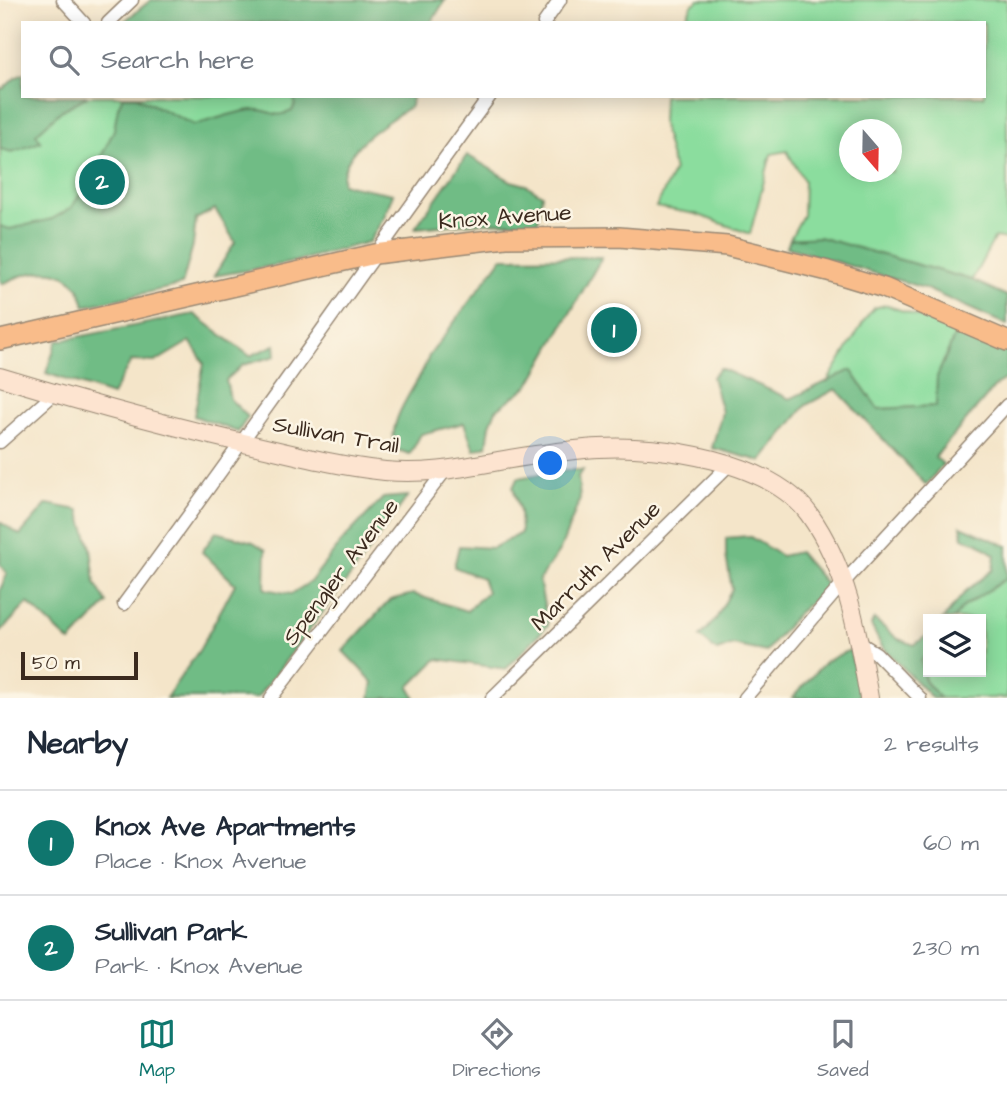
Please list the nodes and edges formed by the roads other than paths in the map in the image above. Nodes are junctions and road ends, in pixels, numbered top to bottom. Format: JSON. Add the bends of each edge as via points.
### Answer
{"nodes":[{"id":1,"x":64,"y":0,"type":"edge"},
{"id":2,"x":132,"y":0,"type":"edge"},
{"id":3,"x":560,"y":0,"type":"edge"},
{"id":4,"x":82,"y":21,"type":"edge"},
{"id":5,"x":110,"y":21,"type":"edge"},
{"id":6,"x":545,"y":21,"type":"edge"},
{"id":7,"x":489,"y":98,"type":"edge"},
{"id":8,"x":375,"y":254,"type":"junction"},
{"id":9,"x":0,"y":340,"type":"edge"},
{"id":10,"x":1007,"y":341,"type":"edge"},
{"id":11,"x":0,"y":377,"type":"edge"},
{"id":12,"x":55,"y":393,"type":"junction"},
{"id":13,"x":1007,"y":405,"type":"edge"},
{"id":14,"x":0,"y":442,"type":"edge"},
{"id":15,"x":242,"y":443,"type":"junction"},
{"id":16,"x":730,"y":464,"type":"junction"},
{"id":17,"x":444,"y":471,"type":"junction"},
{"id":18,"x":844,"y":582,"type":"junction"},
{"id":19,"x":124,"y":604,"type":"dead end"},
{"id":20,"x":860,"y":643,"type":"junction"},
{"id":21,"x":271,"y":698,"type":"edge"},
{"id":22,"x":492,"y":698,"type":"edge"},
{"id":23,"x":745,"y":698,"type":"edge"},
{"id":24,"x":869,"y":698,"type":"edge"},
{"id":25,"x":920,"y":698,"type":"edge"}],
"edges":[{"from":1,"to":4,"type":"street"},
{"from":2,"to":5,"type":"street"},
{"from":3,"to":6,"type":"street"},
{"from":7,"to":8,"type":"street"},
{"from":8,"to":9,"type":"main road","name":"Knox Avenue"},
{"from":8,"to":10,"type":"main road","name":"Knox Avenue","via":[[551,237],[727,246],[884,288]]},
{"from":8,"to":15,"type":"street"},
{"from":11,"to":12,"type":"street","name":"Sullivan Trail"},
{"from":12,"to":14,"type":"street"},
{"from":12,"to":15,"type":"street","name":"Sullivan Trail"},
{"from":13,"to":18,"type":"street"},
{"from":15,"to":17,"type":"street","name":"Sullivan Trail","via":[[352,467]]},
{"from":15,"to":19,"type":"street"},
{"from":16,"to":17,"type":"street","name":"Sullivan Trail","via":[[697,455],[600,447]]},
{"from":16,"to":18,"type":"street","name":"Sullivan Trail","via":[[788,492],[808,512]]},
{"from":16,"to":22,"type":"street","name":"Marruth Avenue"},
{"from":17,"to":21,"type":"street","name":"Spengler Avenue"},
{"from":18,"to":20,"type":"street","name":"Sullivan Trail"},
{"from":18,"to":23,"type":"street"},
{"from":20,"to":24,"type":"street","name":"Sullivan Trail"},
{"from":20,"to":25,"type":"street"}]}
